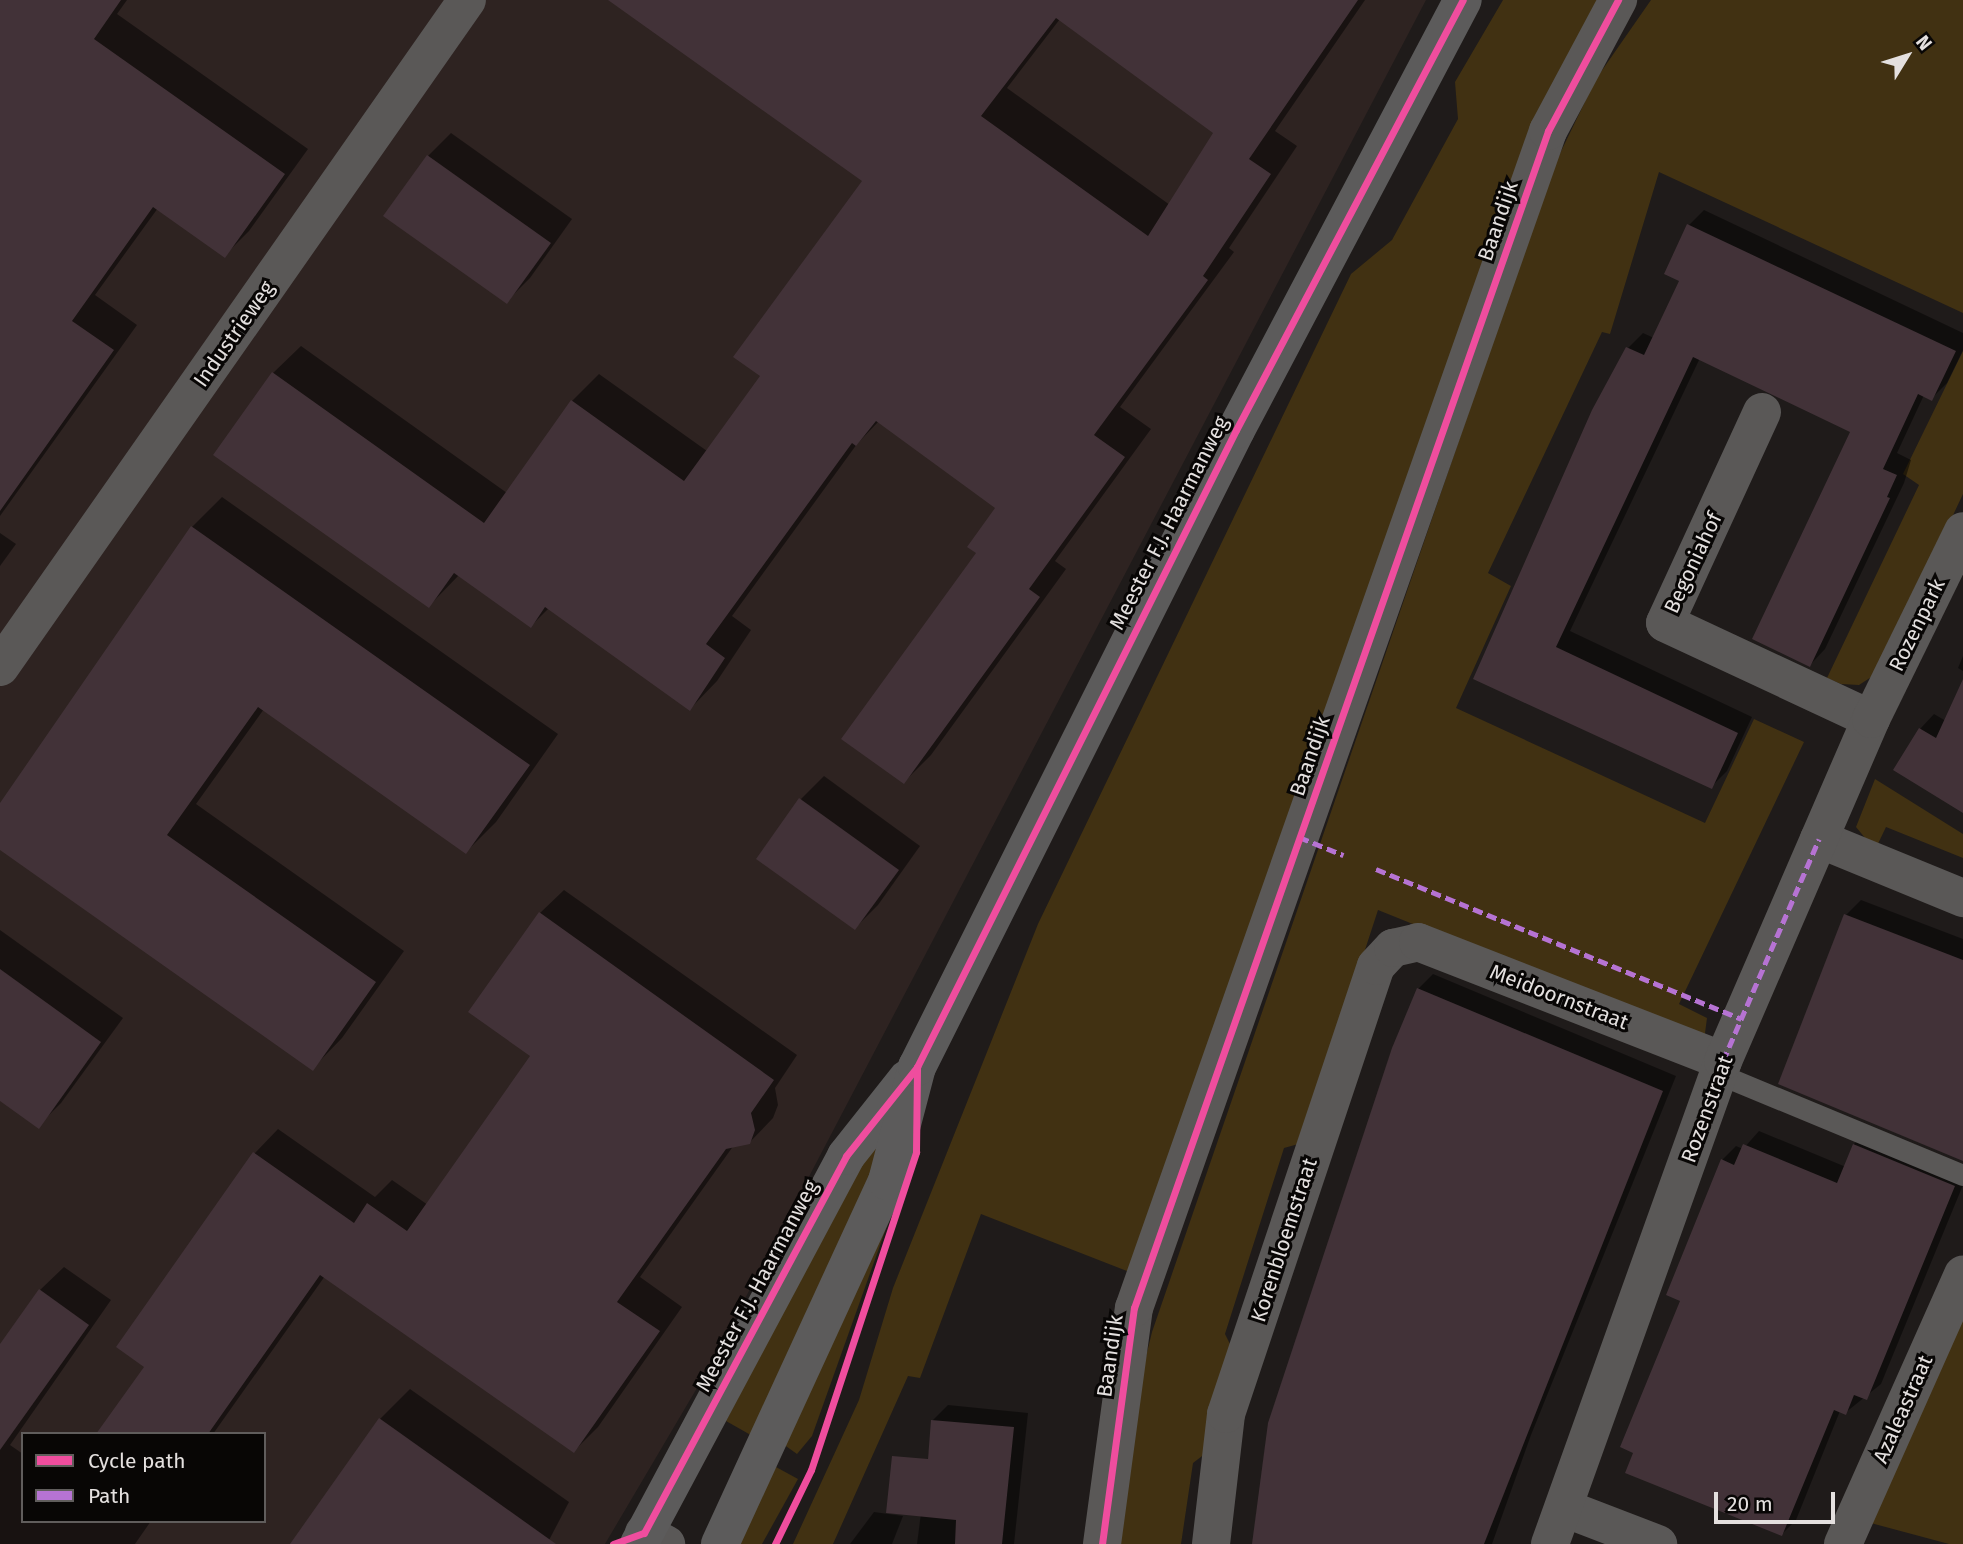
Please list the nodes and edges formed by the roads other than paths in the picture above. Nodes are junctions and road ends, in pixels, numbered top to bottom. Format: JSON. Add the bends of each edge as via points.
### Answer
{"nodes":[{"id":1,"x":467,"y":0,"type":"edge"},
{"id":2,"x":1463,"y":0,"type":"edge"},
{"id":3,"x":1618,"y":0,"type":"edge"},
{"id":4,"x":1762,"y":412,"type":"dead end"},
{"id":5,"x":1963,"y":531,"type":"edge"},
{"id":6,"x":0,"y":667,"type":"edge"},
{"id":7,"x":1871,"y":719,"type":"junction"},
{"id":8,"x":1819,"y":839,"type":"junction"},
{"id":9,"x":1963,"y":898,"type":"edge"},
{"id":10,"x":1394,"y":948,"type":"joint"},
{"id":11,"x":917,"y":1067,"type":"junction"},
{"id":12,"x":1721,"y":1068,"type":"junction"},
{"id":13,"x":1963,"y":1175,"type":"edge"},
{"id":14,"x":1963,"y":1275,"type":"edge"},
{"id":15,"x":1564,"y":1507,"type":"junction"},
{"id":16,"x":650,"y":1540,"type":"edge"},
{"id":17,"x":720,"y":1544,"type":"edge"},
{"id":18,"x":1102,"y":1544,"type":"edge"},
{"id":19,"x":1211,"y":1544,"type":"edge"},
{"id":20,"x":1550,"y":1544,"type":"edge"},
{"id":21,"x":1658,"y":1544,"type":"edge"},
{"id":22,"x":1843,"y":1544,"type":"edge"}],
"edges":[{"from":1,"to":6,"type":"street","name":"Industrieweg"},
{"from":2,"to":11,"type":"main road","name":"Meester F.J. Haarmanweg","via":[[1236,430]]},
{"from":3,"to":18,"type":"street","name":"Baandijk","via":[[1548,131],[1134,1308]]},
{"from":4,"to":7,"type":"street","name":"Begoniahof","via":[[1665,623]]},
{"from":5,"to":7,"type":"street","name":"Rozenpark"},
{"from":7,"to":8,"type":"street","name":"Rozenstraat"},
{"from":8,"to":9,"type":"street"},
{"from":8,"to":12,"type":"street","name":"Rozenstraat"},
{"from":10,"to":12,"type":"street","name":"Meidoornstraat","via":[[1419,942]]},
{"from":10,"to":19,"type":"street","name":"Korenbloemstraat","via":[[1376,966],[1226,1414]]},
{"from":11,"to":16,"type":"main road","name":"Meester F.J. Haarmanweg","via":[[846,1156]]},
{"from":11,"to":17,"type":"main road","name":"Meester F.J. Haarmanweg","via":[[887,1181]]},
{"from":12,"to":13,"type":"lane"},
{"from":12,"to":15,"type":"street","name":"Rozenstraat"},
{"from":14,"to":22,"type":"street","name":"Azaleastraat"},
{"from":15,"to":20,"type":"street","name":"Rozenstraat"},
{"from":15,"to":21,"type":"street"}]}
